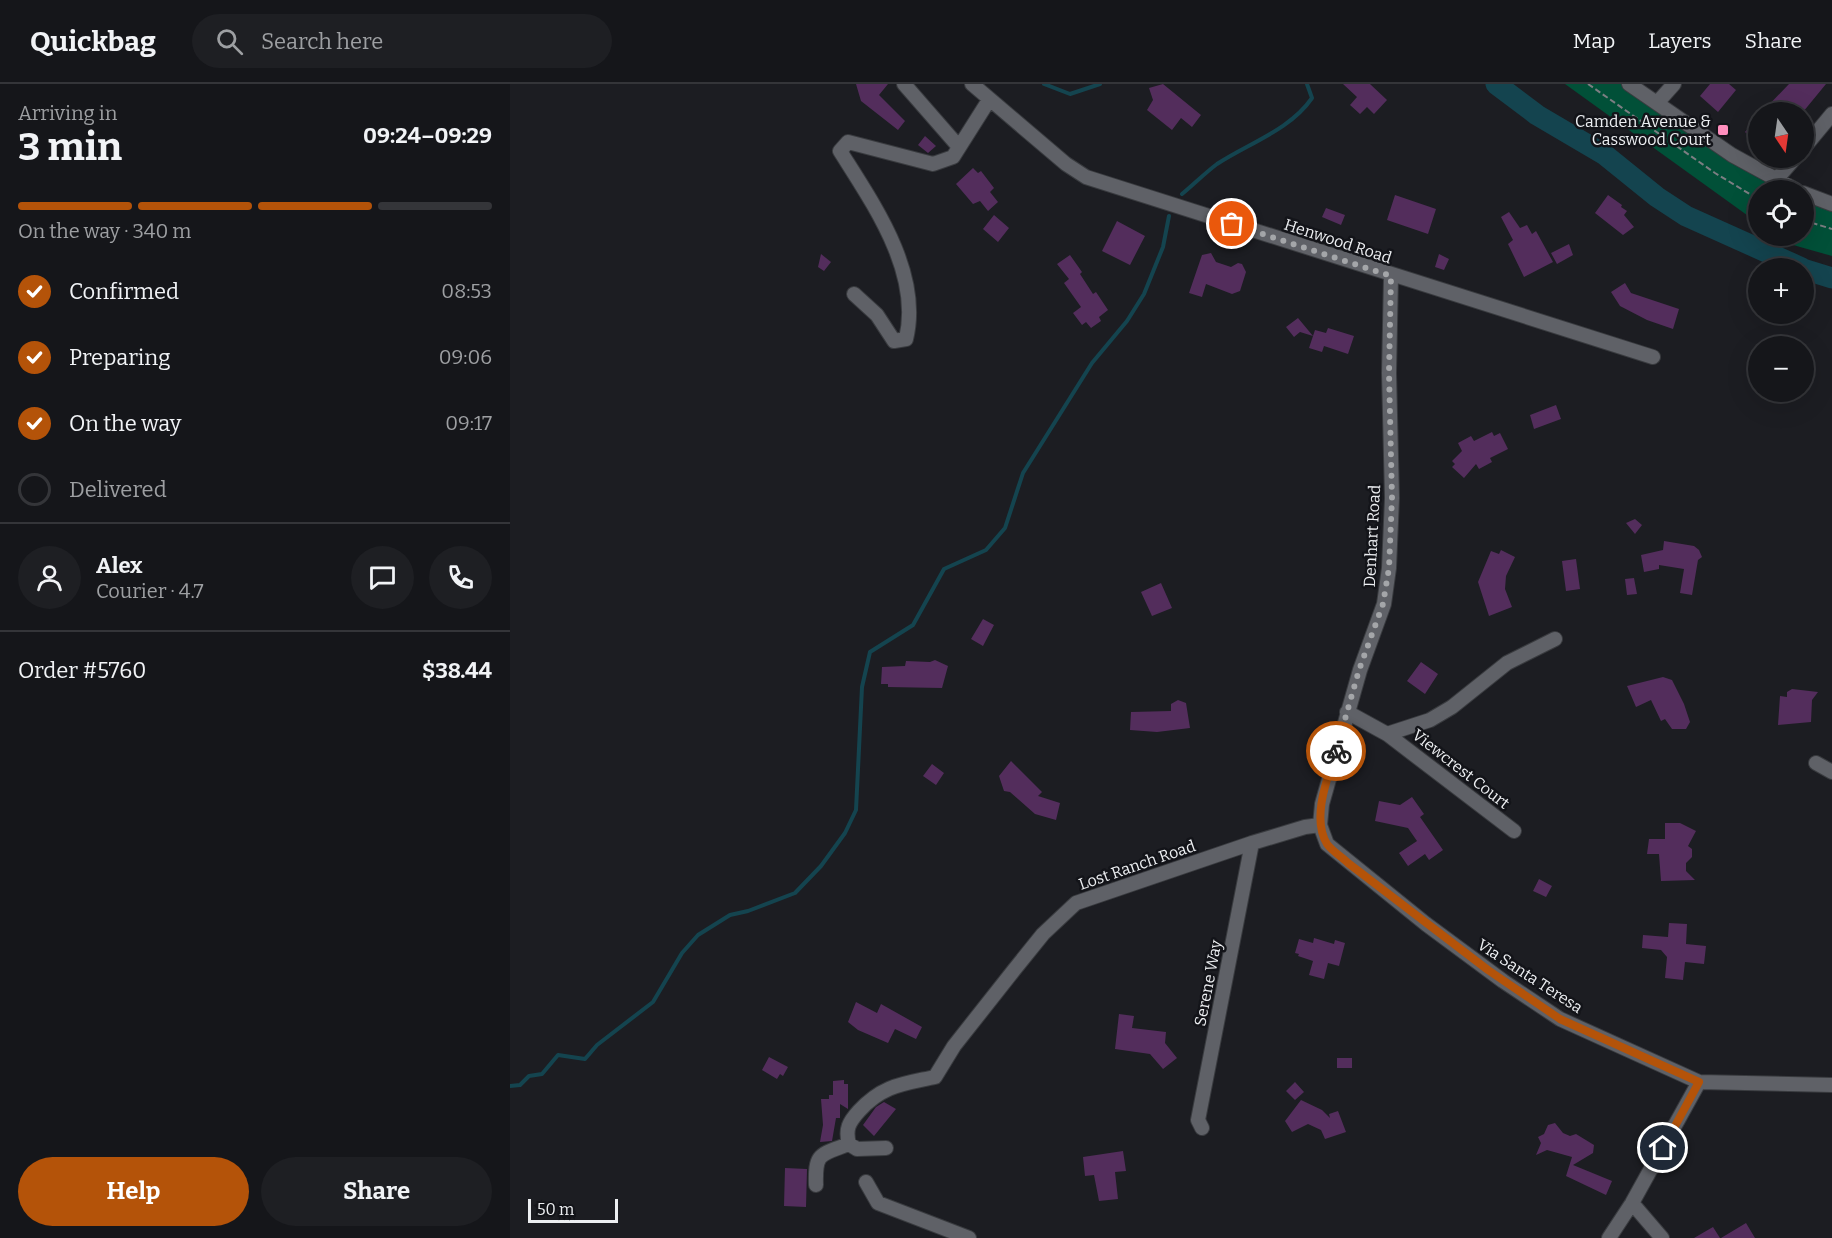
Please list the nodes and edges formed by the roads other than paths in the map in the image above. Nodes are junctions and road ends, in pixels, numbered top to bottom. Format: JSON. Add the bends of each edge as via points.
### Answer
{"nodes":[{"id":1,"x":904,"y":84,"type":"edge"},
{"id":2,"x":972,"y":84,"type":"edge"},
{"id":3,"x":1629,"y":84,"type":"edge"},
{"id":4,"x":1674,"y":84,"type":"edge"},
{"id":5,"x":989,"y":100,"type":"junction"},
{"id":6,"x":1657,"y":104,"type":"junction"},
{"id":7,"x":1832,"y":114,"type":"edge"},
{"id":8,"x":1814,"y":135,"type":"edge"},
{"id":9,"x":959,"y":147,"type":"junction"},
{"id":10,"x":1786,"y":168,"type":"edge"},
{"id":11,"x":1773,"y":180,"type":"edge"},
{"id":12,"x":1776,"y":180,"type":"edge"},
{"id":13,"x":1814,"y":197,"type":"edge"},
{"id":14,"x":1832,"y":204,"type":"edge"},
{"id":15,"x":1391,"y":276,"type":"junction"},
{"id":16,"x":854,"y":294,"type":"dead end"},
{"id":17,"x":1653,"y":357,"type":"dead end"},
{"id":18,"x":1555,"y":639,"type":"dead end"},
{"id":19,"x":1347,"y":712,"type":"junction"},
{"id":20,"x":1387,"y":734,"type":"junction"},
{"id":21,"x":1816,"y":763,"type":"dead end"},
{"id":22,"x":1832,"y":772,"type":"edge"},
{"id":23,"x":1320,"y":825,"type":"junction"},
{"id":24,"x":1514,"y":831,"type":"dead end"},
{"id":25,"x":1252,"y":843,"type":"junction"},
{"id":26,"x":1699,"y":1082,"type":"junction"},
{"id":27,"x":1832,"y":1085,"type":"edge"},
{"id":28,"x":1202,"y":1128,"type":"dead end"},
{"id":29,"x":849,"y":1144,"type":"junction"},
{"id":30,"x":885,"y":1148,"type":"dead end"},
{"id":31,"x":866,"y":1182,"type":"dead end"},
{"id":32,"x":816,"y":1185,"type":"dead end"},
{"id":33,"x":1632,"y":1203,"type":"junction"},
{"id":34,"x":969,"y":1238,"type":"edge"},
{"id":35,"x":1609,"y":1238,"type":"edge"},
{"id":36,"x":1662,"y":1238,"type":"edge"}],
"edges":[{"from":1,"to":9,"type":"street"},
{"from":2,"to":5,"type":"street","name":"Henwood Road"},
{"from":3,"to":6,"type":"street"},
{"from":4,"to":6,"type":"street"},
{"from":5,"to":9,"type":"street"},
{"from":5,"to":15,"type":"street","name":"Henwood Road","via":[[1086,177]]},
{"from":6,"to":11,"type":"street"},
{"from":7,"to":8,"type":"street"},
{"from":9,"to":16,"type":"street","via":[[952,157],[933,164],[848,142],[840,151],[877,210],[902,267],[911,318],[906,339],[894,341],[877,315]]},
{"from":10,"to":12,"type":"street"},
{"from":13,"to":14,"type":"street"},
{"from":15,"to":17,"type":"street","name":"Henwood Road"},
{"from":15,"to":19,"type":"street","name":"Denhart Road","via":[[1389,568],[1383,604]]},
{"from":18,"to":20,"type":"street","name":"Viewcrest Court","via":[[1508,663],[1430,720]]},
{"from":19,"to":20,"type":"street","name":"Viewcrest Court"},
{"from":19,"to":23,"type":"street","name":"Denhart Road"},
{"from":20,"to":24,"type":"street","name":"Viewcrest Court"},
{"from":21,"to":22,"type":"street"},
{"from":23,"to":25,"type":"street","name":"Lost Ranch Road"},
{"from":23,"to":26,"type":"street","name":"Via Santa Teresa","via":[[1327,844],[1348,863],[1503,981],[1560,1019]]},
{"from":25,"to":28,"type":"street","name":"Serene Way","via":[[1198,1120]]},
{"from":25,"to":29,"type":"street","name":"Lost Ranch Road","via":[[1076,903],[1043,934],[954,1046],[935,1077],[878,1092],[849,1122]]},
{"from":26,"to":27,"type":"street","name":"Via Santa Teresa"},
{"from":26,"to":33,"type":"street"},
{"from":29,"to":30,"type":"street","via":[[857,1149]]},
{"from":29,"to":32,"type":"street","via":[[819,1156],[815,1164]]},
{"from":31,"to":34,"type":"street","via":[[878,1203]]},
{"from":33,"to":35,"type":"street"},
{"from":33,"to":36,"type":"street"}]}
